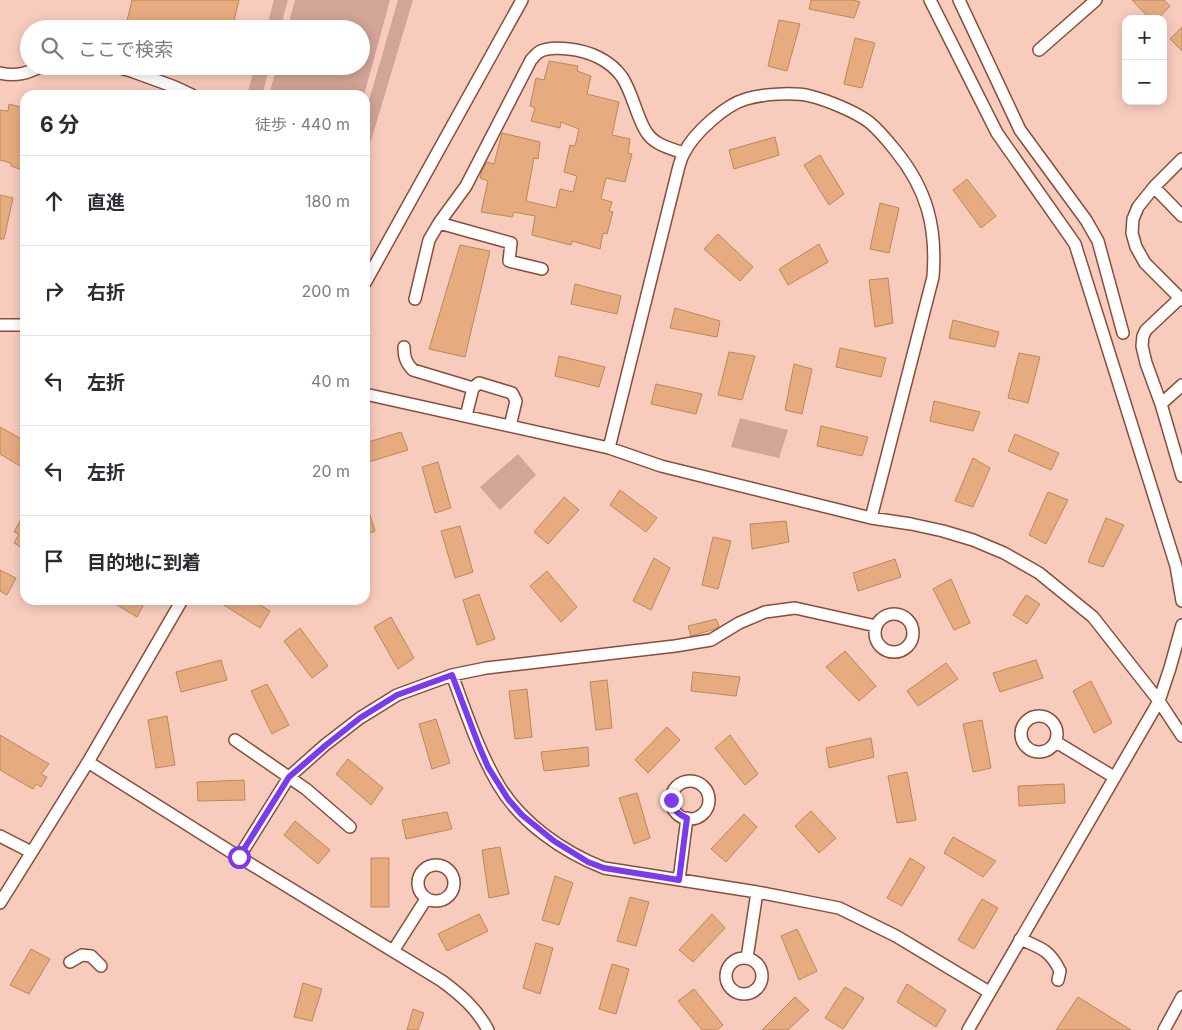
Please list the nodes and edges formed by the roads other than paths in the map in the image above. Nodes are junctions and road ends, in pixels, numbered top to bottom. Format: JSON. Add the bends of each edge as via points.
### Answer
{"nodes":[{"id":1,"x":522,"y":0,"type":"edge"},
{"id":2,"x":930,"y":0,"type":"edge"},
{"id":3,"x":959,"y":0,"type":"edge"},
{"id":4,"x":1096,"y":0,"type":"edge"},
{"id":5,"x":1039,"y":50,"type":"dead end"},
{"id":6,"x":0,"y":73,"type":"edge"},
{"id":7,"x":20,"y":75,"type":"edge"},
{"id":8,"x":142,"y":75,"type":"edge"},
{"id":9,"x":182,"y":90,"type":"edge"},
{"id":10,"x":683,"y":153,"type":"junction"},
{"id":11,"x":1182,"y":159,"type":"edge"},
{"id":12,"x":1154,"y":187,"type":"junction"},
{"id":13,"x":1182,"y":216,"type":"edge"},
{"id":14,"x":439,"y":222,"type":"junction"},
{"id":15,"x":542,"y":269,"type":"dead end"},
{"id":16,"x":370,"y":274,"type":"edge"},
{"id":17,"x":415,"y":299,"type":"dead end"},
{"id":18,"x":1181,"y":299,"type":"edge"},
{"id":19,"x":0,"y":325,"type":"edge"},
{"id":20,"x":20,"y":325,"type":"edge"},
{"id":21,"x":1123,"y":333,"type":"dead end"},
{"id":22,"x":404,"y":348,"type":"dead end"},
{"id":23,"x":1182,"y":384,"type":"edge"},
{"id":24,"x":473,"y":388,"type":"junction"},
{"id":25,"x":370,"y":395,"type":"edge"},
{"id":26,"x":1161,"y":404,"type":"junction"},
{"id":27,"x":466,"y":416,"type":"junction"},
{"id":28,"x":510,"y":426,"type":"junction"},
{"id":29,"x":609,"y":448,"type":"junction"},
{"id":30,"x":1182,"y":475,"type":"edge"},
{"id":31,"x":871,"y":518,"type":"junction"},
{"id":32,"x":1182,"y":601,"type":"edge"},
{"id":33,"x":179,"y":605,"type":"edge"},
{"id":34,"x":1182,"y":625,"type":"edge"},
{"id":35,"x":876,"y":626,"type":"dead end"},
{"id":36,"x":452,"y":675,"type":"junction"},
{"id":37,"x":1158,"y":701,"type":"junction"},
{"id":38,"x":1182,"y":736,"type":"edge"},
{"id":39,"x":236,"y":740,"type":"dead end"},
{"id":40,"x":1056,"y":742,"type":"dead end"},
{"id":41,"x":88,"y":762,"type":"junction"},
{"id":42,"x":289,"y":777,"type":"junction"},
{"id":43,"x":1114,"y":777,"type":"junction"},
{"id":44,"x":687,"y":818,"type":"dead end"},
{"id":45,"x":350,"y":828,"type":"dead end"},
{"id":46,"x":0,"y":836,"type":"edge"},
{"id":47,"x":31,"y":852,"type":"junction"},
{"id":48,"x":239,"y":857,"type":"junction"},
{"id":49,"x":679,"y":880,"type":"junction"},
{"id":50,"x":5,"y":882,"type":"edge"},
{"id":51,"x":758,"y":892,"type":"junction"},
{"id":52,"x":426,"y":899,"type":"dead end"},
{"id":53,"x":0,"y":903,"type":"edge"},
{"id":54,"x":1020,"y":939,"type":"junction"},
{"id":55,"x":393,"y":951,"type":"junction"},
{"id":56,"x":748,"y":958,"type":"dead end"},
{"id":57,"x":70,"y":962,"type":"dead end"},
{"id":58,"x":101,"y":966,"type":"dead end"},
{"id":59,"x":1058,"y":980,"type":"dead end"},
{"id":60,"x":990,"y":992,"type":"junction"},
{"id":61,"x":1182,"y":997,"type":"edge"},
{"id":62,"x":488,"y":1030,"type":"edge"},
{"id":63,"x":968,"y":1030,"type":"edge"},
{"id":64,"x":1164,"y":1030,"type":"edge"}],
"edges":[{"from":1,"to":16,"type":"street"},
{"from":2,"to":32,"type":"street","via":[[997,133],[1075,244],[1176,566]]},
{"from":3,"to":21,"type":"street","via":[[1020,130],[1098,241]]},
{"from":4,"to":5,"type":"street"},
{"from":6,"to":7,"type":"street"},
{"from":8,"to":9,"type":"street"},
{"from":10,"to":14,"type":"street","via":[[663,146],[646,133],[627,86],[613,67],[592,54],[577,50],[562,48],[539,52],[531,60],[466,186]]},
{"from":10,"to":29,"type":"street"},
{"from":10,"to":31,"type":"street","via":[[710,121],[745,99],[777,94],[810,96],[869,122],[898,154],[921,190],[933,235],[933,277]]},
{"from":11,"to":12,"type":"street"},
{"from":12,"to":13,"type":"street"},
{"from":12,"to":18,"type":"street","via":[[1132,219],[1132,233],[1145,263]]},
{"from":14,"to":15,"type":"street","via":[[511,243],[509,261]]},
{"from":14,"to":17,"type":"street","via":[[429,240]]},
{"from":18,"to":26,"type":"street","via":[[1143,336],[1146,364]]},
{"from":19,"to":20,"type":"street"},
{"from":22,"to":24,"type":"street","via":[[406,363],[413,370]]},
{"from":23,"to":26,"type":"street"},
{"from":24,"to":27,"type":"street"},
{"from":24,"to":28,"type":"street","via":[[479,383],[512,393],[516,401]]},
{"from":25,"to":27,"type":"street"},
{"from":26,"to":30,"type":"street"},
{"from":27,"to":28,"type":"street"},
{"from":28,"to":29,"type":"street"},
{"from":29,"to":31,"type":"street","via":[[661,466]]},
{"from":31,"to":37,"type":"street","via":[[943,531],[972,540],[1039,573],[1093,616]]},
{"from":33,"to":41,"type":"street"},
{"from":34,"to":37,"type":"street"},
{"from":35,"to":36,"type":"street","via":[[795,608],[765,612],[711,640]]},
{"from":36,"to":42,"type":"street","via":[[397,695],[360,718]]},
{"from":36,"to":49,"type":"street","via":[[488,767],[508,799],[528,820],[588,862],[604,868]]},
{"from":37,"to":38,"type":"street"},
{"from":37,"to":43,"type":"street"},
{"from":39,"to":42,"type":"street"},
{"from":40,"to":43,"type":"street"},
{"from":41,"to":47,"type":"street"},
{"from":41,"to":48,"type":"street"},
{"from":42,"to":45,"type":"street"},
{"from":42,"to":48,"type":"street"},
{"from":43,"to":54,"type":"street"},
{"from":44,"to":49,"type":"street"},
{"from":46,"to":47,"type":"street"},
{"from":47,"to":50,"type":"street"},
{"from":48,"to":55,"type":"street"},
{"from":49,"to":51,"type":"street"},
{"from":50,"to":53,"type":"street"},
{"from":51,"to":56,"type":"street"},
{"from":51,"to":60,"type":"street","via":[[839,908],[896,936]]},
{"from":52,"to":55,"type":"street"},
{"from":54,"to":59,"type":"street","via":[[1049,954],[1060,972]]},
{"from":54,"to":60,"type":"street"},
{"from":55,"to":62,"type":"street","via":[[462,996]]},
{"from":57,"to":58,"type":"street","via":[[82,955],[91,956]]},
{"from":60,"to":63,"type":"street"},
{"from":61,"to":64,"type":"street"}]}
